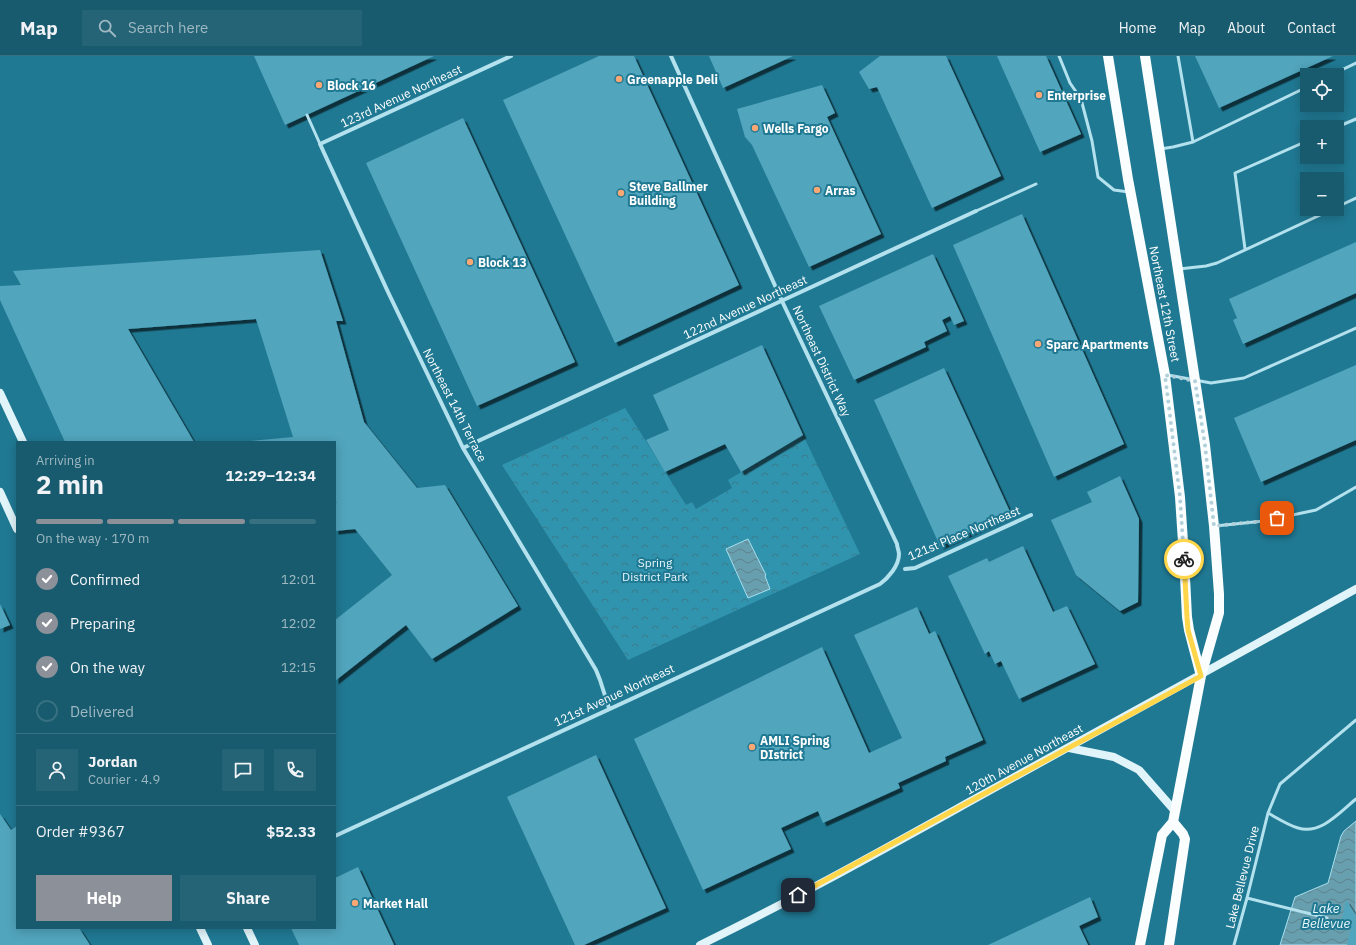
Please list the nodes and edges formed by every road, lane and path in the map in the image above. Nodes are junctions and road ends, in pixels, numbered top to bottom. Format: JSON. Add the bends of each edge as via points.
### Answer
{"nodes":[{"id":1,"x":512,"y":56,"type":"edge"},
{"id":2,"x":671,"y":56,"type":"edge"},
{"id":3,"x":1060,"y":56,"type":"edge"},
{"id":4,"x":1108,"y":56,"type":"edge"},
{"id":5,"x":1145,"y":56,"type":"edge"},
{"id":6,"x":1178,"y":56,"type":"edge"},
{"id":7,"x":1356,"y":63,"type":"edge"},
{"id":8,"x":1344,"y":69,"type":"edge"},
{"id":9,"x":1300,"y":89,"type":"edge"},
{"id":10,"x":307,"y":115,"type":"dead end"},
{"id":11,"x":1356,"y":119,"type":"edge"},
{"id":12,"x":1344,"y":124,"type":"edge"},
{"id":13,"x":1193,"y":142,"type":"junction"},
{"id":14,"x":320,"y":144,"type":"junction"},
{"id":15,"x":1300,"y":144,"type":"edge"},
{"id":16,"x":1160,"y":149,"type":"junction"},
{"id":17,"x":1036,"y":184,"type":"dead end"},
{"id":18,"x":1131,"y":192,"type":"junction"},
{"id":19,"x":1356,"y":198,"type":"edge"},
{"id":20,"x":1344,"y":204,"type":"edge"},
{"id":21,"x":976,"y":211,"type":"joint"},
{"id":22,"x":1318,"y":216,"type":"edge"},
{"id":23,"x":1246,"y":249,"type":"junction"},
{"id":24,"x":1177,"y":270,"type":"junction"},
{"id":25,"x":782,"y":301,"type":"junction"},
{"id":26,"x":1356,"y":328,"type":"edge"},
{"id":27,"x":1165,"y":375,"type":"junction"},
{"id":28,"x":1195,"y":381,"type":"junction"},
{"id":29,"x":0,"y":393,"type":"edge"},
{"id":30,"x":23,"y":441,"type":"edge"},
{"id":31,"x":463,"y":448,"type":"junction"},
{"id":32,"x":1356,"y":487,"type":"edge"},
{"id":33,"x":0,"y":492,"type":"edge"},
{"id":34,"x":1031,"y":515,"type":"dead end"},
{"id":35,"x":1214,"y":526,"type":"junction"},
{"id":36,"x":16,"y":527,"type":"edge"},
{"id":37,"x":895,"y":566,"type":"joint"},
{"id":38,"x":905,"y":569,"type":"dead end"},
{"id":39,"x":1356,"y":589,"type":"edge"},
{"id":40,"x":1201,"y":676,"type":"junction"},
{"id":41,"x":609,"y":708,"type":"junction"},
{"id":42,"x":1356,"y":720,"type":"edge"},
{"id":43,"x":1069,"y":748,"type":"junction"},
{"id":44,"x":1356,"y":799,"type":"edge"},
{"id":45,"x":1176,"y":810,"type":"junction"},
{"id":46,"x":1268,"y":813,"type":"junction"},
{"id":47,"x":1173,"y":822,"type":"junction"},
{"id":48,"x":336,"y":836,"type":"edge"},
{"id":49,"x":1247,"y":898,"type":"junction"},
{"id":50,"x":1327,"y":918,"type":"dead end"},
{"id":51,"x":200,"y":929,"type":"edge"},
{"id":52,"x":248,"y":929,"type":"edge"},
{"id":53,"x":208,"y":945,"type":"edge"},
{"id":54,"x":255,"y":945,"type":"edge"},
{"id":55,"x":700,"y":945,"type":"edge"},
{"id":56,"x":1140,"y":945,"type":"edge"},
{"id":57,"x":1169,"y":945,"type":"edge"},
{"id":58,"x":1234,"y":945,"type":"edge"}],
"edges":[{"from":1,"to":14,"type":"street","name":"123rd Avenue Northeast"},
{"from":2,"to":25,"type":"street","name":"Northeast District Way"},
{"from":3,"to":18,"type":"lane","via":[[1070,83],[1081,100],[1098,177],[1114,190]]},
{"from":4,"to":18,"type":"main road","name":"Northeast 12th Street"},
{"from":5,"to":16,"type":"main road","name":"Northeast 12th Street"},
{"from":6,"to":13,"type":"lane"},
{"from":7,"to":8,"type":"lane"},
{"from":9,"to":13,"type":"lane"},
{"from":10,"to":14,"type":"lane"},
{"from":11,"to":12,"type":"lane"},
{"from":13,"to":16,"type":"lane"},
{"from":14,"to":31,"type":"street","name":"Northeast 14th Terrace"},
{"from":15,"to":23,"type":"lane","via":[[1235,173]]},
{"from":16,"to":24,"type":"main road","name":"Northeast 12th Street"},
{"from":17,"to":21,"type":"lane","name":"122nd Avenue Northeast"},
{"from":18,"to":27,"type":"main road","name":"Northeast 12th Street"},
{"from":19,"to":20,"type":"lane"},
{"from":21,"to":25,"type":"street","name":"122nd Avenue Northeast"},
{"from":22,"to":23,"type":"lane"},
{"from":23,"to":24,"type":"lane","via":[[1212,264]]},
{"from":24,"to":28,"type":"main road","name":"Northeast 12th Street"},
{"from":25,"to":31,"type":"street","name":"122nd Avenue Northeast"},
{"from":25,"to":37,"type":"street","name":"Northeast District Way","via":[[897,544],[899,555]]},
{"from":26,"to":28,"type":"lane","via":[[1244,378],[1211,383]]},
{"from":27,"to":28,"type":"lane"},
{"from":27,"to":40,"type":"main road","name":"Northeast 12th Street","via":[[1180,497],[1188,630]]},
{"from":28,"to":35,"type":"main road","name":"Northeast 12th Street"},
{"from":29,"to":30,"type":"street"},
{"from":31,"to":41,"type":"street","name":"Northeast 14th Terrace","via":[[596,670]]},
{"from":32,"to":35,"type":"lane","via":[[1316,510],[1264,521]]},
{"from":33,"to":36,"type":"street"},
{"from":34,"to":38,"type":"street","name":"121st Place Northeast","via":[[915,568]]},
{"from":35,"to":40,"type":"main road","name":"Northeast 12th Street","via":[[1219,613]]},
{"from":37,"to":41,"type":"street","name":"121st Avenue Northeast","via":[[889,577],[880,584]]},
{"from":39,"to":40,"type":"street","name":"120th Avenue Northeast"},
{"from":40,"to":43,"type":"street","name":"120th Avenue Northeast"},
{"from":40,"to":45,"type":"main road","name":"Northeast 12th Street"},
{"from":41,"to":48,"type":"street","name":"121st Avenue Northeast"},
{"from":42,"to":46,"type":"lane","name":"Lake Bellevue Drive","via":[[1280,784]]},
{"from":43,"to":45,"type":"street","via":[[1114,758],[1139,770]]},
{"from":43,"to":55,"type":"street","name":"120th Avenue Northeast","via":[[756,918]]},
{"from":44,"to":46,"type":"lane","name":"Lake Bellevue Drive","via":[[1325,824],[1311,830],[1298,828]]},
{"from":45,"to":47,"type":"main road","name":"Northeast 12th Street"},
{"from":46,"to":49,"type":"lane","name":"Lake Bellevue Drive"},
{"from":47,"to":56,"type":"main road","name":"Northeast 12th Street","via":[[1162,835]]},
{"from":47,"to":57,"type":"main road","via":[[1185,839]]},
{"from":49,"to":50,"type":"lane"},
{"from":49,"to":58,"type":"lane","name":"Lake Bellevue Drive"},
{"from":51,"to":53,"type":"street"},
{"from":52,"to":54,"type":"street"}]}
